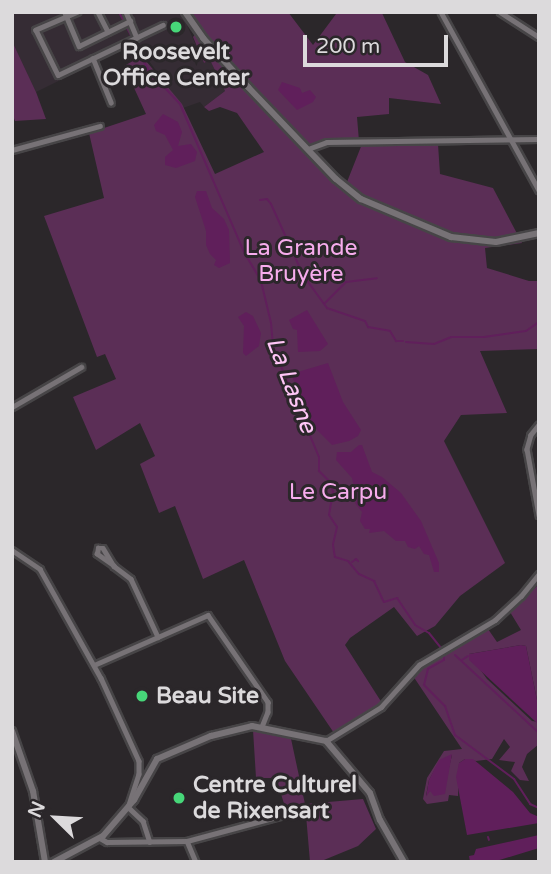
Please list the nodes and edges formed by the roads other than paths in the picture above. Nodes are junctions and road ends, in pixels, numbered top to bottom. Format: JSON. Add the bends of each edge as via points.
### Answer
{"nodes":[{"id":1,"x":78,"y":12,"type":"edge"},
{"id":2,"x":98,"y":12,"type":"edge"},
{"id":3,"x":126,"y":12,"type":"edge"},
{"id":4,"x":185,"y":12,"type":"edge"},
{"id":5,"x":441,"y":12,"type":"edge"},
{"id":6,"x":500,"y":12,"type":"edge"},
{"id":7,"x":66,"y":14,"type":"edge"},
{"id":8,"x":130,"y":21,"type":"junction"},
{"id":9,"x":163,"y":25,"type":"dead end"},
{"id":10,"x":108,"y":32,"type":"junction"},
{"id":11,"x":539,"y":37,"type":"edge"},
{"id":12,"x":137,"y":38,"type":"junction"},
{"id":13,"x":93,"y":58,"type":"junction"},
{"id":14,"x":111,"y":102,"type":"dead end"},
{"id":15,"x":100,"y":126,"type":"dead end"},
{"id":16,"x":539,"y":139,"type":"edge"},
{"id":17,"x":511,"y":140,"type":"junction"},
{"id":18,"x":12,"y":149,"type":"edge"},
{"id":19,"x":308,"y":149,"type":"junction"},
{"id":20,"x":539,"y":190,"type":"edge"},
{"id":21,"x":539,"y":233,"type":"edge"},
{"id":22,"x":81,"y":367,"type":"dead end"},
{"id":23,"x":12,"y":407,"type":"edge"},
{"id":24,"x":539,"y":425,"type":"edge"},
{"id":25,"x":539,"y":515,"type":"edge"},
{"id":26,"x":12,"y":550,"type":"edge"},
{"id":27,"x":114,"y":566,"type":"junction"},
{"id":28,"x":539,"y":573,"type":"edge"},
{"id":29,"x":158,"y":637,"type":"junction"},
{"id":30,"x":94,"y":665,"type":"junction"},
{"id":31,"x":262,"y":727,"type":"junction"},
{"id":32,"x":12,"y":731,"type":"edge"},
{"id":33,"x":326,"y":741,"type":"junction"},
{"id":34,"x":128,"y":807,"type":"junction"},
{"id":35,"x":291,"y":813,"type":"dead end"},
{"id":36,"x":100,"y":838,"type":"junction"},
{"id":37,"x":187,"y":841,"type":"junction"},
{"id":38,"x":150,"y":842,"type":"junction"},
{"id":39,"x":45,"y":862,"type":"edge"},
{"id":40,"x":54,"y":862,"type":"edge"},
{"id":41,"x":196,"y":862,"type":"edge"},
{"id":42,"x":404,"y":862,"type":"edge"}],
"edges":[{"from":1,"to":7,"type":"street"},
{"from":2,"to":10,"type":"street"},
{"from":3,"to":8,"type":"street"},
{"from":4,"to":19,"type":"street","via":[[203,38]]},
{"from":5,"to":17,"type":"street"},
{"from":6,"to":11,"type":"street"},
{"from":7,"to":10,"type":"street","via":[[79,46]]},
{"from":7,"to":13,"type":"street","via":[[36,30],[58,75]]},
{"from":8,"to":10,"type":"street"},
{"from":8,"to":12,"type":"street"},
{"from":9,"to":12,"type":"street"},
{"from":12,"to":13,"type":"street"},
{"from":13,"to":14,"type":"street"},
{"from":15,"to":18,"type":"street"},
{"from":16,"to":17,"type":"street"},
{"from":17,"to":19,"type":"street","via":[[327,142]]},
{"from":17,"to":20,"type":"street"},
{"from":19,"to":21,"type":"street","via":[[361,199],[433,232],[487,242]]},
{"from":22,"to":23,"type":"street"},
{"from":24,"to":25,"type":"street","via":[[527,449]]},
{"from":26,"to":30,"type":"street","via":[[40,569]]},
{"from":27,"to":27,"type":"street","via":[[97,554],[98,548],[103,548]]},
{"from":27,"to":29,"type":"street","via":[[131,579]]},
{"from":28,"to":33,"type":"street","via":[[495,620],[436,654],[408,675],[381,708]]},
{"from":29,"to":30,"type":"street"},
{"from":29,"to":31,"type":"street","via":[[206,614],[212,617],[268,702]]},
{"from":30,"to":34,"type":"street","via":[[139,761]]},
{"from":31,"to":33,"type":"street"},
{"from":31,"to":34,"type":"street","via":[[211,736],[157,759]]},
{"from":32,"to":39,"type":"street","via":[[36,802]]},
{"from":33,"to":42,"type":"street","via":[[370,793]]},
{"from":34,"to":36,"type":"street"},
{"from":34,"to":38,"type":"street","via":[[143,821]]},
{"from":35,"to":37,"type":"street"},
{"from":36,"to":38,"type":"street"},
{"from":36,"to":40,"type":"street"},
{"from":37,"to":38,"type":"street"},
{"from":37,"to":41,"type":"street"}]}
